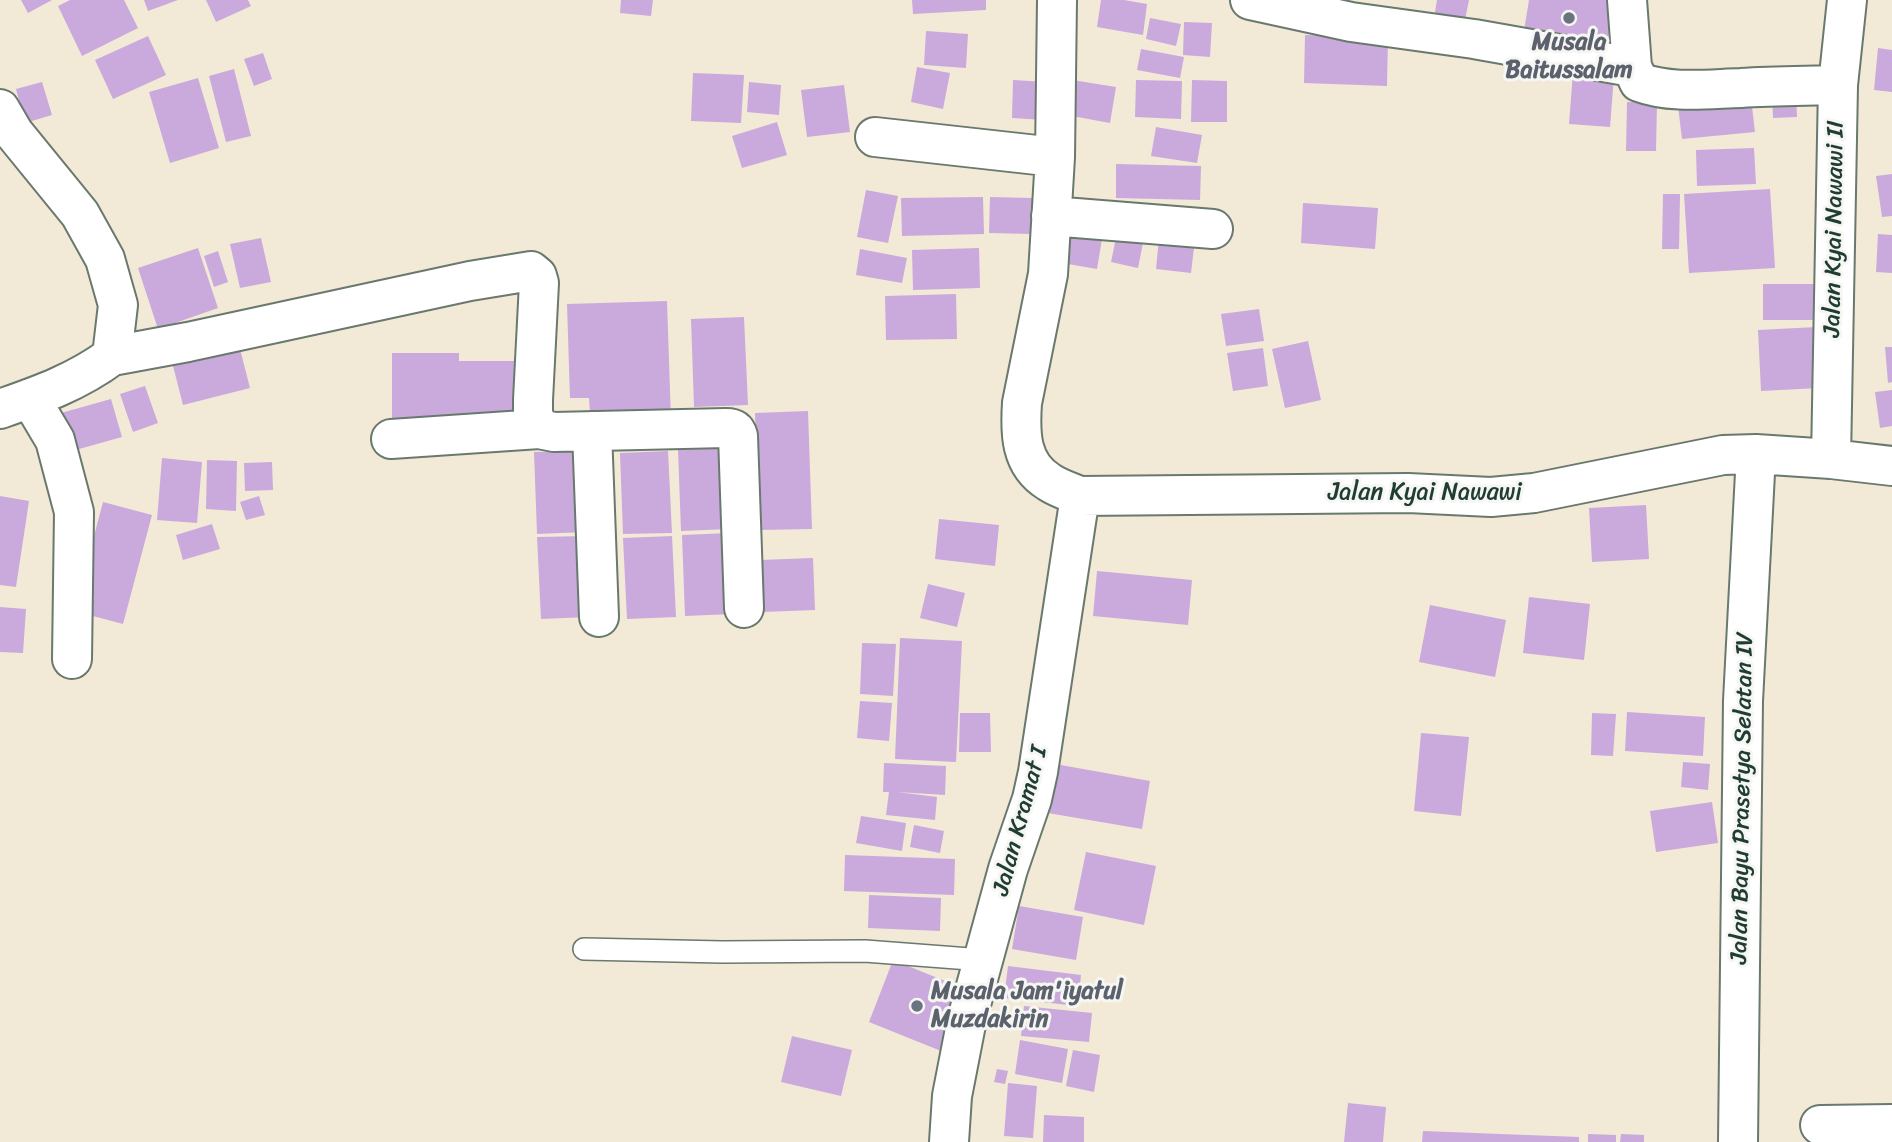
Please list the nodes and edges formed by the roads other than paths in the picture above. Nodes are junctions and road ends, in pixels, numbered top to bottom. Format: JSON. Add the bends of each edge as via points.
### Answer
{"nodes":[{"id":1,"x":1057,"y":0,"type":"edge"},
{"id":2,"x":1250,"y":0,"type":"edge"},
{"id":3,"x":1627,"y":0,"type":"edge"},
{"id":4,"x":1847,"y":0,"type":"edge"},
{"id":5,"x":1632,"y":67,"type":"junction"},
{"id":6,"x":1838,"y":85,"type":"junction"},
{"id":7,"x":0,"y":109,"type":"edge"},
{"id":8,"x":875,"y":137,"type":"dead end"},
{"id":9,"x":1055,"y":157,"type":"junction"},
{"id":10,"x":1051,"y":216,"type":"junction"},
{"id":11,"x":1213,"y":229,"type":"dead end"},
{"id":12,"x":111,"y":356,"type":"junction"},
{"id":13,"x":15,"y":404,"type":"edge"},
{"id":14,"x":539,"y":429,"type":"junction"},
{"id":15,"x":592,"y":431,"type":"junction"},
{"id":16,"x":391,"y":439,"type":"dead end"},
{"id":17,"x":1756,"y":454,"type":"junction"},
{"id":18,"x":1831,"y":459,"type":"junction"},
{"id":19,"x":1892,"y":466,"type":"edge"},
{"id":20,"x":1080,"y":496,"type":"junction"},
{"id":21,"x":744,"y":608,"type":"dead end"},
{"id":22,"x":599,"y":617,"type":"dead end"},
{"id":23,"x":72,"y":659,"type":"dead end"},
{"id":24,"x":584,"y":949,"type":"dead end"},
{"id":25,"x":983,"y":960,"type":"junction"},
{"id":26,"x":1892,"y":1124,"type":"edge"},
{"id":27,"x":1820,"y":1125,"type":"dead end"},
{"id":28,"x":949,"y":1142,"type":"edge"},
{"id":29,"x":1738,"y":1142,"type":"edge"}],
"edges":[{"from":1,"to":9,"type":"street"},
{"from":2,"to":5,"type":"street","via":[[1350,22]]},
{"from":3,"to":5,"type":"street"},
{"from":4,"to":6,"type":"street","name":"Jalan Kyai Nawawi II"},
{"from":5,"to":6,"type":"street","via":[[1639,82],[1666,89]]},
{"from":6,"to":18,"type":"street","name":"Jalan Kyai Nawawi II"},
{"from":7,"to":12,"type":"street","via":[[80,214],[104,260],[118,305]]},
{"from":8,"to":9,"type":"street"},
{"from":9,"to":10,"type":"street"},
{"from":10,"to":11,"type":"street"},
{"from":10,"to":20,"type":"street","via":[[1048,274],[1022,402],[1022,445],[1032,468],[1048,482]]},
{"from":12,"to":13,"type":"street","via":[[90,372]]},
{"from":12,"to":14,"type":"street","via":[[531,271],[539,283],[533,400]]},
{"from":13,"to":23,"type":"street","via":[[55,440],[74,512]]},
{"from":14,"to":15,"type":"street"},
{"from":14,"to":16,"type":"street"},
{"from":15,"to":21,"type":"street","via":[[736,431]]},
{"from":15,"to":22,"type":"street"},
{"from":17,"to":18,"type":"street","name":"Jalan Kyai Nawawi"},
{"from":17,"to":20,"type":"street","name":"Jalan Kyai Nawawi","via":[[1723,455],[1534,493],[1492,497],[1408,493]]},
{"from":17,"to":29,"type":"street","name":"Jalan Bayu Prasetya Selatan IV","via":[[1743,701]]},
{"from":18,"to":19,"type":"street","name":"Jalan Kyai Nawawi"},
{"from":20,"to":25,"type":"street","name":"Jalan Kramat I","via":[[1038,772]]},
{"from":24,"to":25,"type":"lane","via":[[865,951]]},
{"from":25,"to":28,"type":"street","name":"Jalan Kramat I","via":[[957,1063]]},
{"from":26,"to":27,"type":"street"}]}
